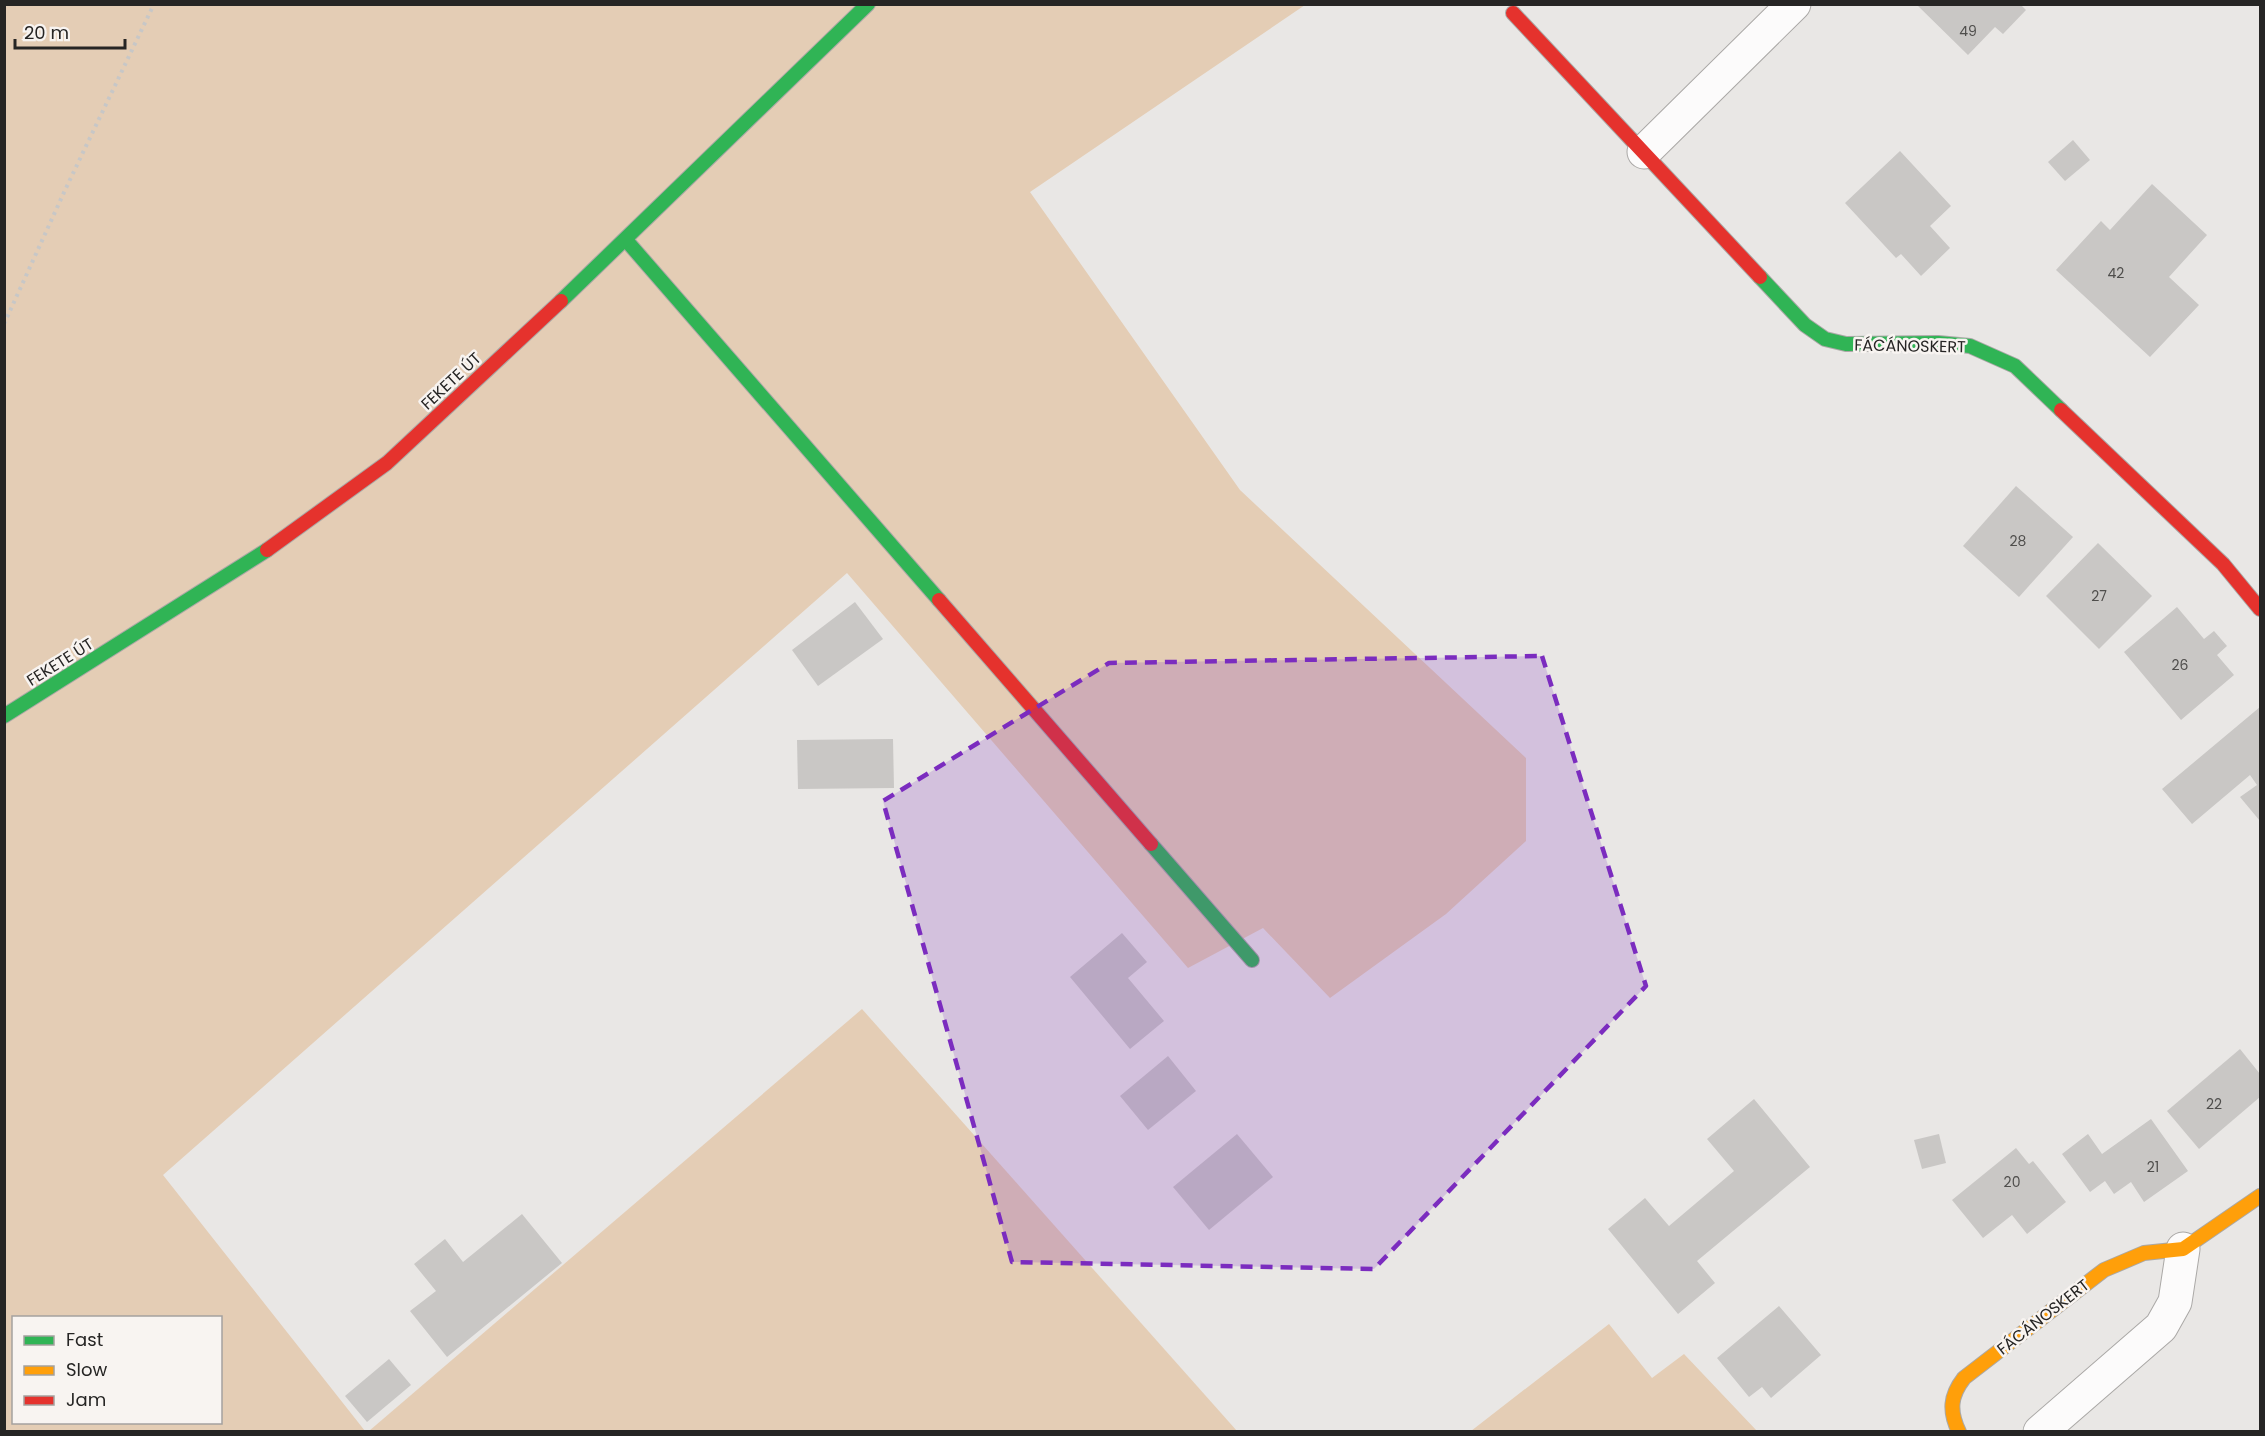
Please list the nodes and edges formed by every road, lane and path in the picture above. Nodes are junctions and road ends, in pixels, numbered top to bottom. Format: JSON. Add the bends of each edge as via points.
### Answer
{"nodes":[{"id":1,"x":154,"y":4,"type":"edge"},
{"id":2,"x":868,"y":4,"type":"edge"},
{"id":3,"x":1794,"y":4,"type":"edge"},
{"id":4,"x":1513,"y":13,"type":"dead end"},
{"id":5,"x":1644,"y":152,"type":"junction"},
{"id":6,"x":626,"y":240,"type":"junction"},
{"id":7,"x":4,"y":324,"type":"edge"},
{"id":8,"x":2260,"y":609,"type":"edge"},
{"id":9,"x":4,"y":716,"type":"edge"},
{"id":10,"x":1252,"y":960,"type":"dead end"},
{"id":11,"x":2260,"y":1196,"type":"edge"},
{"id":12,"x":2182,"y":1249,"type":"junction"},
{"id":13,"x":1959,"y":1431,"type":"edge"},
{"id":14,"x":2040,"y":1431,"type":"edge"}],
"edges":[{"from":1,"to":7,"type":"path"},
{"from":2,"to":6,"type":"street","name":"FEKETE ÚT"},
{"from":3,"to":5,"type":"street"},
{"from":4,"to":5,"type":"street","name":"FÁCÁNOSKERT"},
{"from":5,"to":8,"type":"street","name":"FÁCÁNOSKERT","via":[[1805,325],[1825,339],[1846,344],[1970,346],[2015,366],[2223,564]]},
{"from":6,"to":9,"type":"street","name":"FEKETE ÚT","via":[[387,463],[256,558]]},
{"from":6,"to":10,"type":"street"},
{"from":11,"to":12,"type":"street","name":"FÁCÁNOSKERT"},
{"from":12,"to":13,"type":"street","name":"FÁCÁNOSKERT","via":[[2144,1253],[2104,1270],[1964,1378],[1954,1389],[1950,1405]]},
{"from":12,"to":14,"type":"street","via":[[2175,1302],[2161,1327]]}]}
